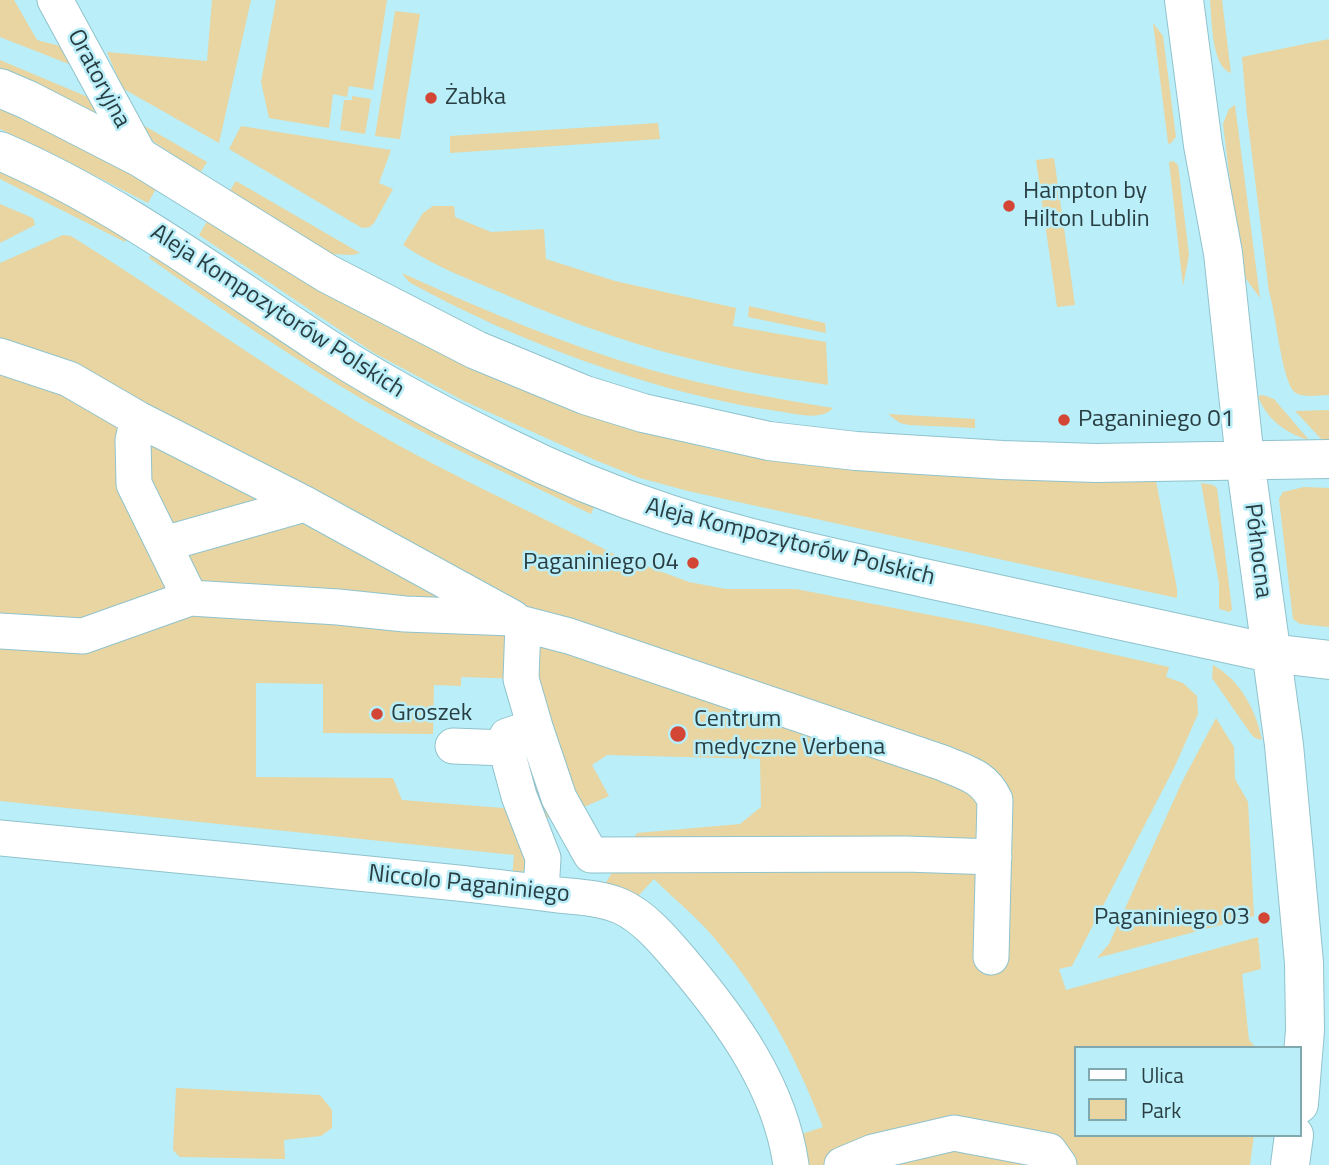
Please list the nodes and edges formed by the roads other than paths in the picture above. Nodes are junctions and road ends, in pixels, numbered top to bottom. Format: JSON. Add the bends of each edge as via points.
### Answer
{"nodes":[{"id":1,"x":55,"y":0,"type":"edge"},
{"id":2,"x":1184,"y":0,"type":"edge"},
{"id":3,"x":0,"y":88,"type":"edge"},
{"id":4,"x":0,"y":151,"type":"edge"},
{"id":5,"x":141,"y":158,"type":"junction"},
{"id":6,"x":0,"y":356,"type":"edge"},
{"id":7,"x":138,"y":419,"type":"junction"},
{"id":8,"x":1329,"y":459,"type":"edge"},
{"id":9,"x":1245,"y":460,"type":"junction"},
{"id":10,"x":305,"y":503,"type":"junction"},
{"id":11,"x":164,"y":544,"type":"junction"},
{"id":12,"x":190,"y":598,"type":"junction"},
{"id":13,"x":518,"y":621,"type":"junction"},
{"id":14,"x":0,"y":631,"type":"edge"},
{"id":15,"x":1270,"y":653,"type":"junction"},
{"id":16,"x":1329,"y":660,"type":"edge"},
{"id":17,"x":535,"y":727,"type":"junction"},
{"id":18,"x":453,"y":746,"type":"dead end"},
{"id":19,"x":506,"y":748,"type":"junction"},
{"id":20,"x":0,"y":838,"type":"edge"},
{"id":21,"x":994,"y":857,"type":"junction"},
{"id":22,"x":541,"y":892,"type":"junction"},
{"id":23,"x":990,"y":957,"type":"dead end"},
{"id":24,"x":1301,"y":1079,"type":"edge"},
{"id":25,"x":1294,"y":1137,"type":"edge"},
{"id":26,"x":791,"y":1165,"type":"edge"},
{"id":27,"x":842,"y":1165,"type":"edge"},
{"id":28,"x":1059,"y":1165,"type":"edge"},
{"id":29,"x":1290,"y":1165,"type":"edge"}],
"edges":[{"from":1,"to":5,"type":"street","name":"Oratoryjna"},
{"from":2,"to":9,"type":"street","name":"Północna","via":[[1223,253]]},
{"from":3,"to":5,"type":"street"},
{"from":4,"to":15,"type":"street","name":"Aleja Kompozytorów Polskich","via":[[150,229],[378,380],[583,483],[672,516],[767,541]]},
{"from":5,"to":9,"type":"street","via":[[328,274],[476,350],[585,395],[643,413],[760,439],[856,452],[1056,462]]},
{"from":6,"to":7,"type":"street","via":[[69,379]]},
{"from":7,"to":10,"type":"street"},
{"from":7,"to":11,"type":"street","via":[[133,480]]},
{"from":8,"to":9,"type":"street"},
{"from":9,"to":15,"type":"street","name":"Północna"},
{"from":10,"to":11,"type":"street"},
{"from":10,"to":13,"type":"street"},
{"from":11,"to":12,"type":"street"},
{"from":12,"to":13,"type":"street"},
{"from":12,"to":14,"type":"street","via":[[83,636]]},
{"from":13,"to":17,"type":"street","via":[[521,679]]},
{"from":13,"to":21,"type":"street","via":[[981,779],[995,800]]},
{"from":15,"to":16,"type":"street","name":"Aleja Kompozytorów Polskich"},
{"from":15,"to":24,"type":"street","name":"Północna","via":[[1284,745],[1304,963]]},
{"from":17,"to":19,"type":"street","via":[[507,736]]},
{"from":17,"to":21,"type":"street","via":[[559,798],[591,855]]},
{"from":18,"to":19,"type":"street"},
{"from":19,"to":22,"type":"street","via":[[543,858]]},
{"from":20,"to":22,"type":"street","name":"Niccolo Paganiniego"},
{"from":21,"to":23,"type":"street"},
{"from":22,"to":26,"type":"street","name":"Niccolo Paganiniego","via":[[623,907],[672,950],[734,1027],[756,1065],[778,1112]]},
{"from":25,"to":29,"type":"street"},
{"from":27,"to":28,"type":"street","via":[[873,1152],[954,1133],[1049,1151]]}]}
